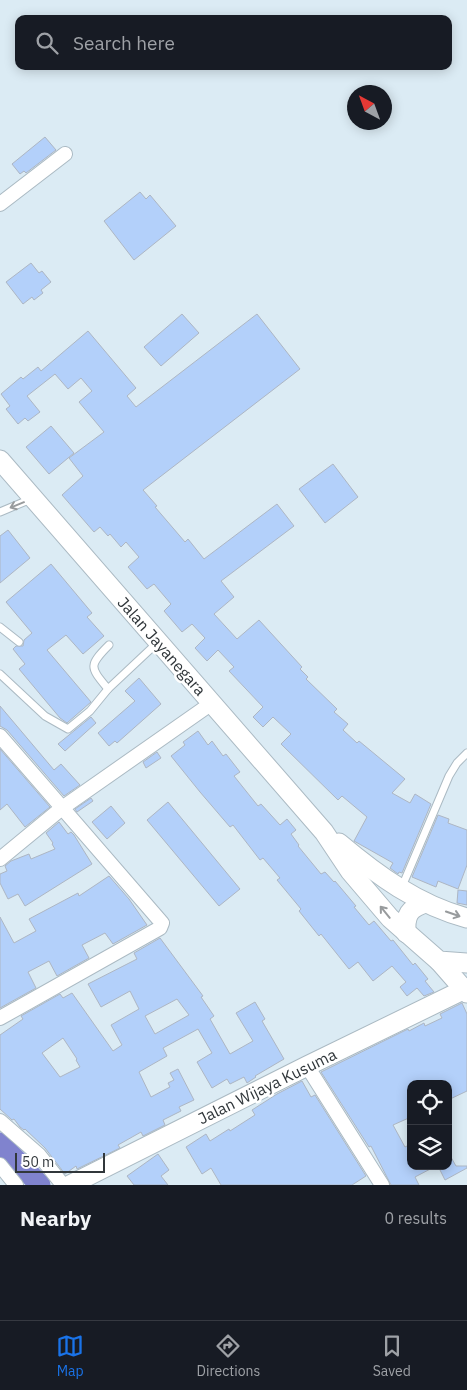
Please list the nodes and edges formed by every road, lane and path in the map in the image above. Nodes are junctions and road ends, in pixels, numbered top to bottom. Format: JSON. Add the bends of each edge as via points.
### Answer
{"nodes":[{"id":1,"x":65,"y":154,"type":"dead end"},
{"id":2,"x":0,"y":204,"type":"edge"},
{"id":3,"x":0,"y":460,"type":"edge"},
{"id":4,"x":34,"y":498,"type":"junction"},
{"id":5,"x":0,"y":512,"type":"edge"},
{"id":6,"x":0,"y":627,"type":"edge"},
{"id":7,"x":159,"y":641,"type":"junction"},
{"id":8,"x":19,"y":642,"type":"dead end"},
{"id":9,"x":109,"y":645,"type":"dead end"},
{"id":10,"x":0,"y":674,"type":"edge"},
{"id":11,"x":108,"y":689,"type":"junction"},
{"id":12,"x":212,"y":703,"type":"junction"},
{"id":13,"x":0,"y":736,"type":"edge"},
{"id":14,"x":467,"y":753,"type":"edge"},
{"id":15,"x":62,"y":808,"type":"junction"},
{"id":16,"x":324,"y":832,"type":"junction"},
{"id":17,"x":0,"y":859,"type":"edge"},
{"id":18,"x":401,"y":889,"type":"junction"},
{"id":19,"x":426,"y":903,"type":"junction"},
{"id":20,"x":467,"y":918,"type":"edge"},
{"id":21,"x":406,"y":933,"type":"junction"},
{"id":22,"x":439,"y":961,"type":"junction"},
{"id":23,"x":467,"y":963,"type":"edge"},
{"id":24,"x":466,"y":990,"type":"edge"},
{"id":25,"x":0,"y":1018,"type":"edge"},
{"id":26,"x":308,"y":1066,"type":"junction"},
{"id":27,"x":0,"y":1121,"type":"edge"},
{"id":28,"x":0,"y":1165,"type":"edge"},
{"id":29,"x":16,"y":1185,"type":"edge"},
{"id":30,"x":63,"y":1185,"type":"edge"},
{"id":31,"x":70,"y":1185,"type":"edge"},
{"id":32,"x":382,"y":1185,"type":"edge"}],
"edges":[{"from":1,"to":2,"type":"street"},
{"from":3,"to":4,"type":"main road","name":"Jalan Jayanegara"},
{"from":4,"to":5,"type":"lane","one_way":true},
{"from":4,"to":7,"type":"main road","name":"Jalan Jayanegara"},
{"from":6,"to":8,"type":"lane"},
{"from":7,"to":11,"type":"lane"},
{"from":7,"to":12,"type":"main road","name":"Jalan Jayanegara"},
{"from":9,"to":11,"type":"lane","via":[[93,667]]},
{"from":10,"to":11,"type":"lane","via":[[45,716],[68,729],[90,711]]},
{"from":12,"to":15,"type":"street"},
{"from":12,"to":16,"type":"main road","name":"Jalan Jayanegara"},
{"from":13,"to":15,"type":"street"},
{"from":14,"to":18,"type":"lane","via":[[449,776]]},
{"from":15,"to":17,"type":"street"},
{"from":15,"to":25,"type":"street","via":[[162,926]]},
{"from":16,"to":18,"type":"main road","name":"Jalan Jayanegara","via":[[373,872]]},
{"from":21,"to":16,"type":"main road","name":"Jalan Jayanegara","one_way":true,"via":[[350,871]]},
{"from":18,"to":19,"type":"main road","name":"Jalan Jayanegara"},
{"from":19,"to":20,"type":"main road","name":"Jalan Jayanegara","one_way":true},
{"from":19,"to":21,"type":"main road","via":[[408,914]]},
{"from":21,"to":22,"type":"main road","name":"Jalan Jayanegara"},
{"from":22,"to":23,"type":"main road"},
{"from":22,"to":24,"type":"main road","name":"Jalan Jayanegara"},
{"from":24,"to":26,"type":"main road","name":"Jalan Wijaya Kusuma"},
{"from":26,"to":31,"type":"main road","name":"Jalan Wijaya Kusuma"},
{"from":26,"to":32,"type":"street"},
{"from":27,"to":30,"type":"street","via":[[39,1155]]},
{"from":28,"to":29,"type":"street"}]}
